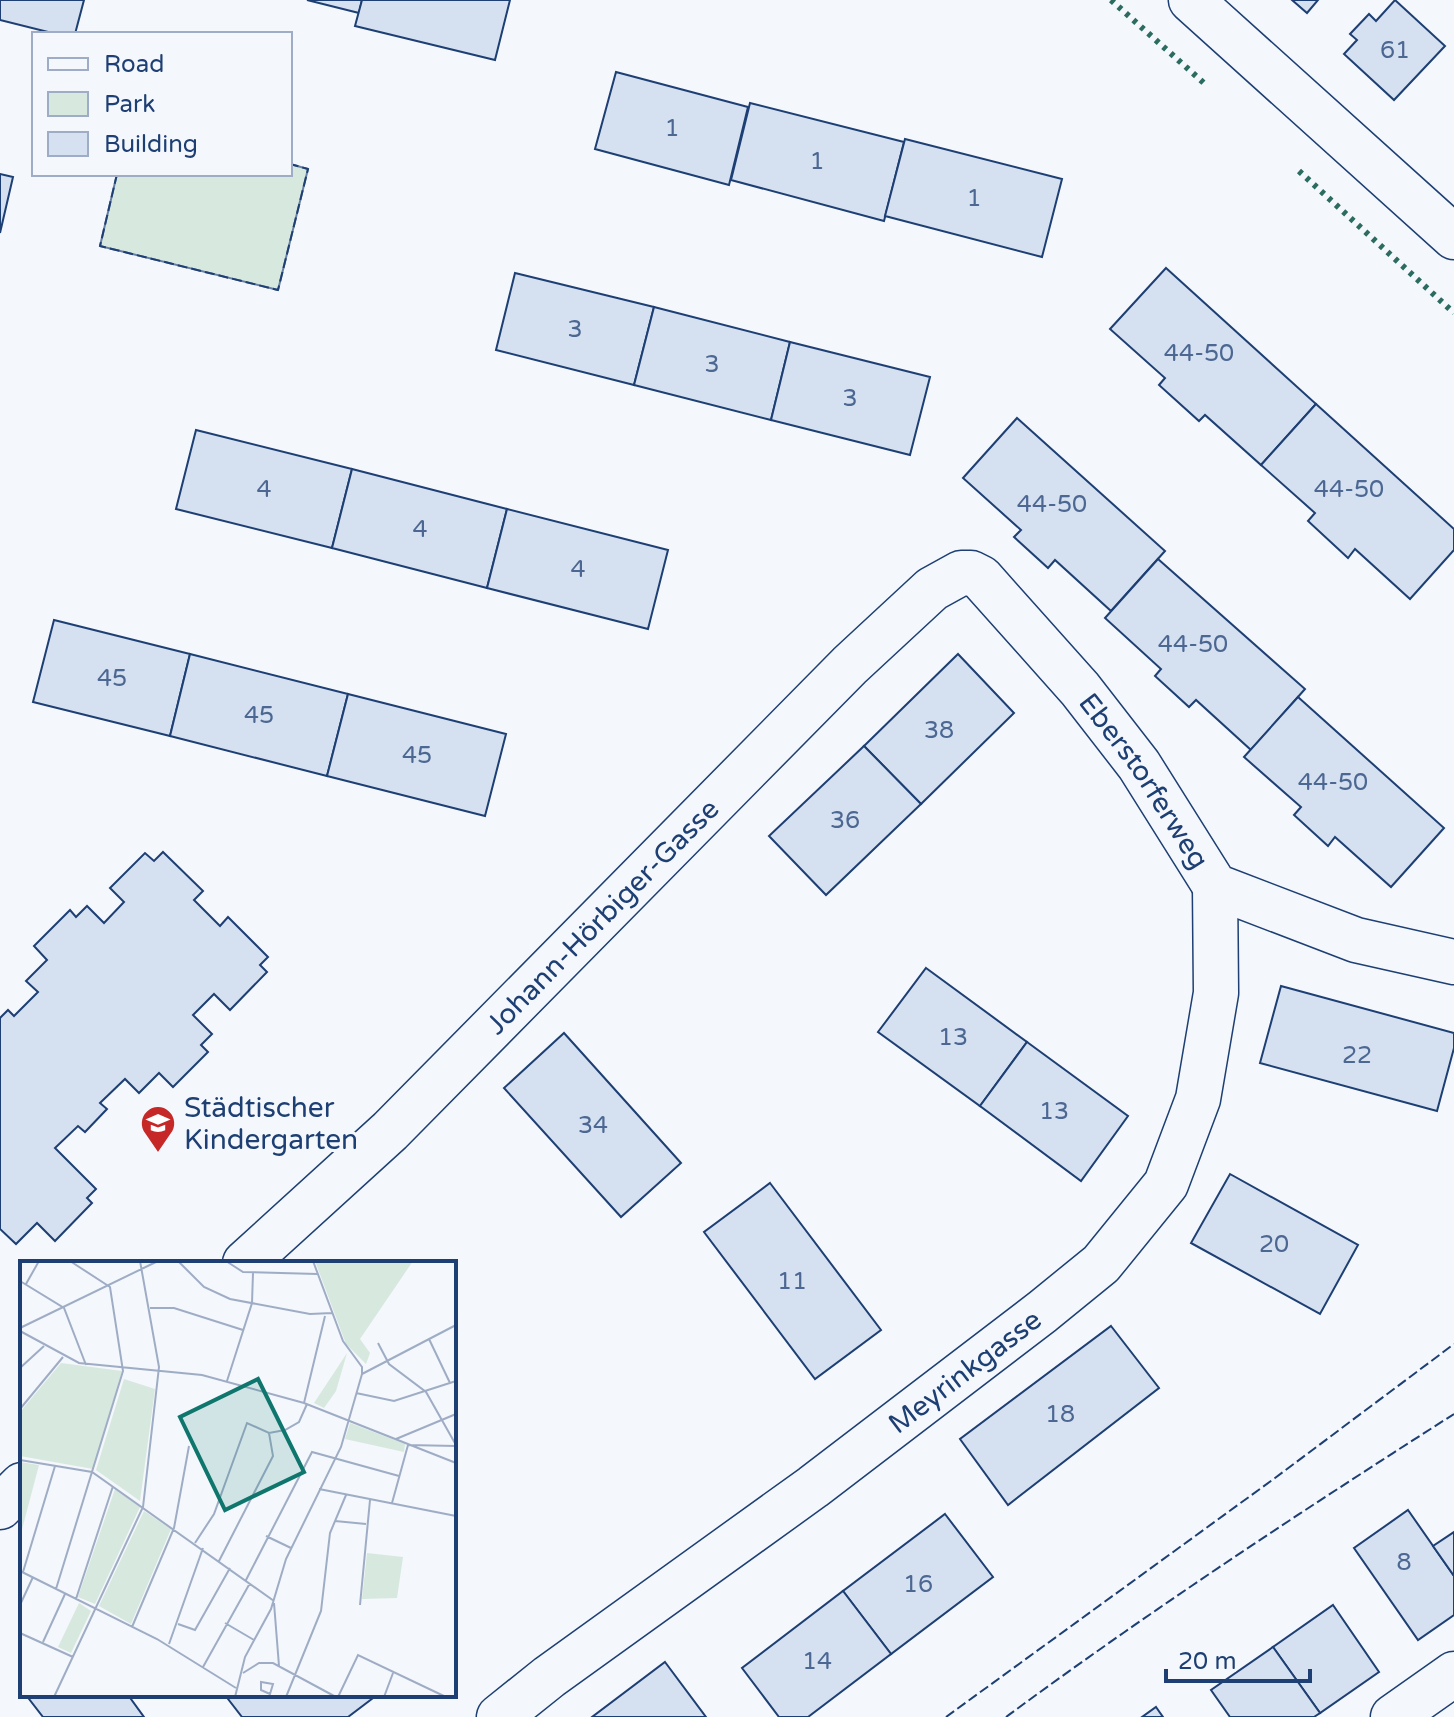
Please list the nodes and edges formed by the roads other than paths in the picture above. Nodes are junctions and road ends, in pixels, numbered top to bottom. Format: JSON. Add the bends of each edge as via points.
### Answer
{"nodes":[{"id":1,"x":1191,"y":0,"type":"edge"},
{"id":2,"x":1454,"y":237,"type":"edge"},
{"id":3,"x":961,"y":573,"type":"joint"},
{"id":4,"x":1215,"y":886,"type":"junction"},
{"id":5,"x":1454,"y":962,"type":"edge"},
{"id":6,"x":247,"y":1261,"type":"edge"},
{"id":7,"x":20,"y":1487,"type":"edge"},
{"id":8,"x":0,"y":1507,"type":"edge"},
{"id":9,"x":1454,"y":1674,"type":"edge"},
{"id":10,"x":499,"y":1717,"type":"edge"},
{"id":11,"x":1393,"y":1717,"type":"edge"}],
"edges":[{"from":1,"to":2,"type":"street"},
{"from":3,"to":4,"type":"street","name":"Eberstorferweg","via":[[981,578],[1080,689],[1139,765]]},
{"from":3,"to":6,"type":"street","name":"Johann-Hörbiger-Gasse","via":[[932,589],[850,665],[390,1131]]},
{"from":4,"to":5,"type":"street","name":"Eberstorferweg","via":[[1356,940]]},
{"from":4,"to":10,"type":"street","name":"Meyrinkgasse","via":[[1216,993],[1198,1099],[1166,1184],[1101,1264],[813,1487]]},
{"from":7,"to":8,"type":"street"},
{"from":9,"to":11,"type":"street"}]}
